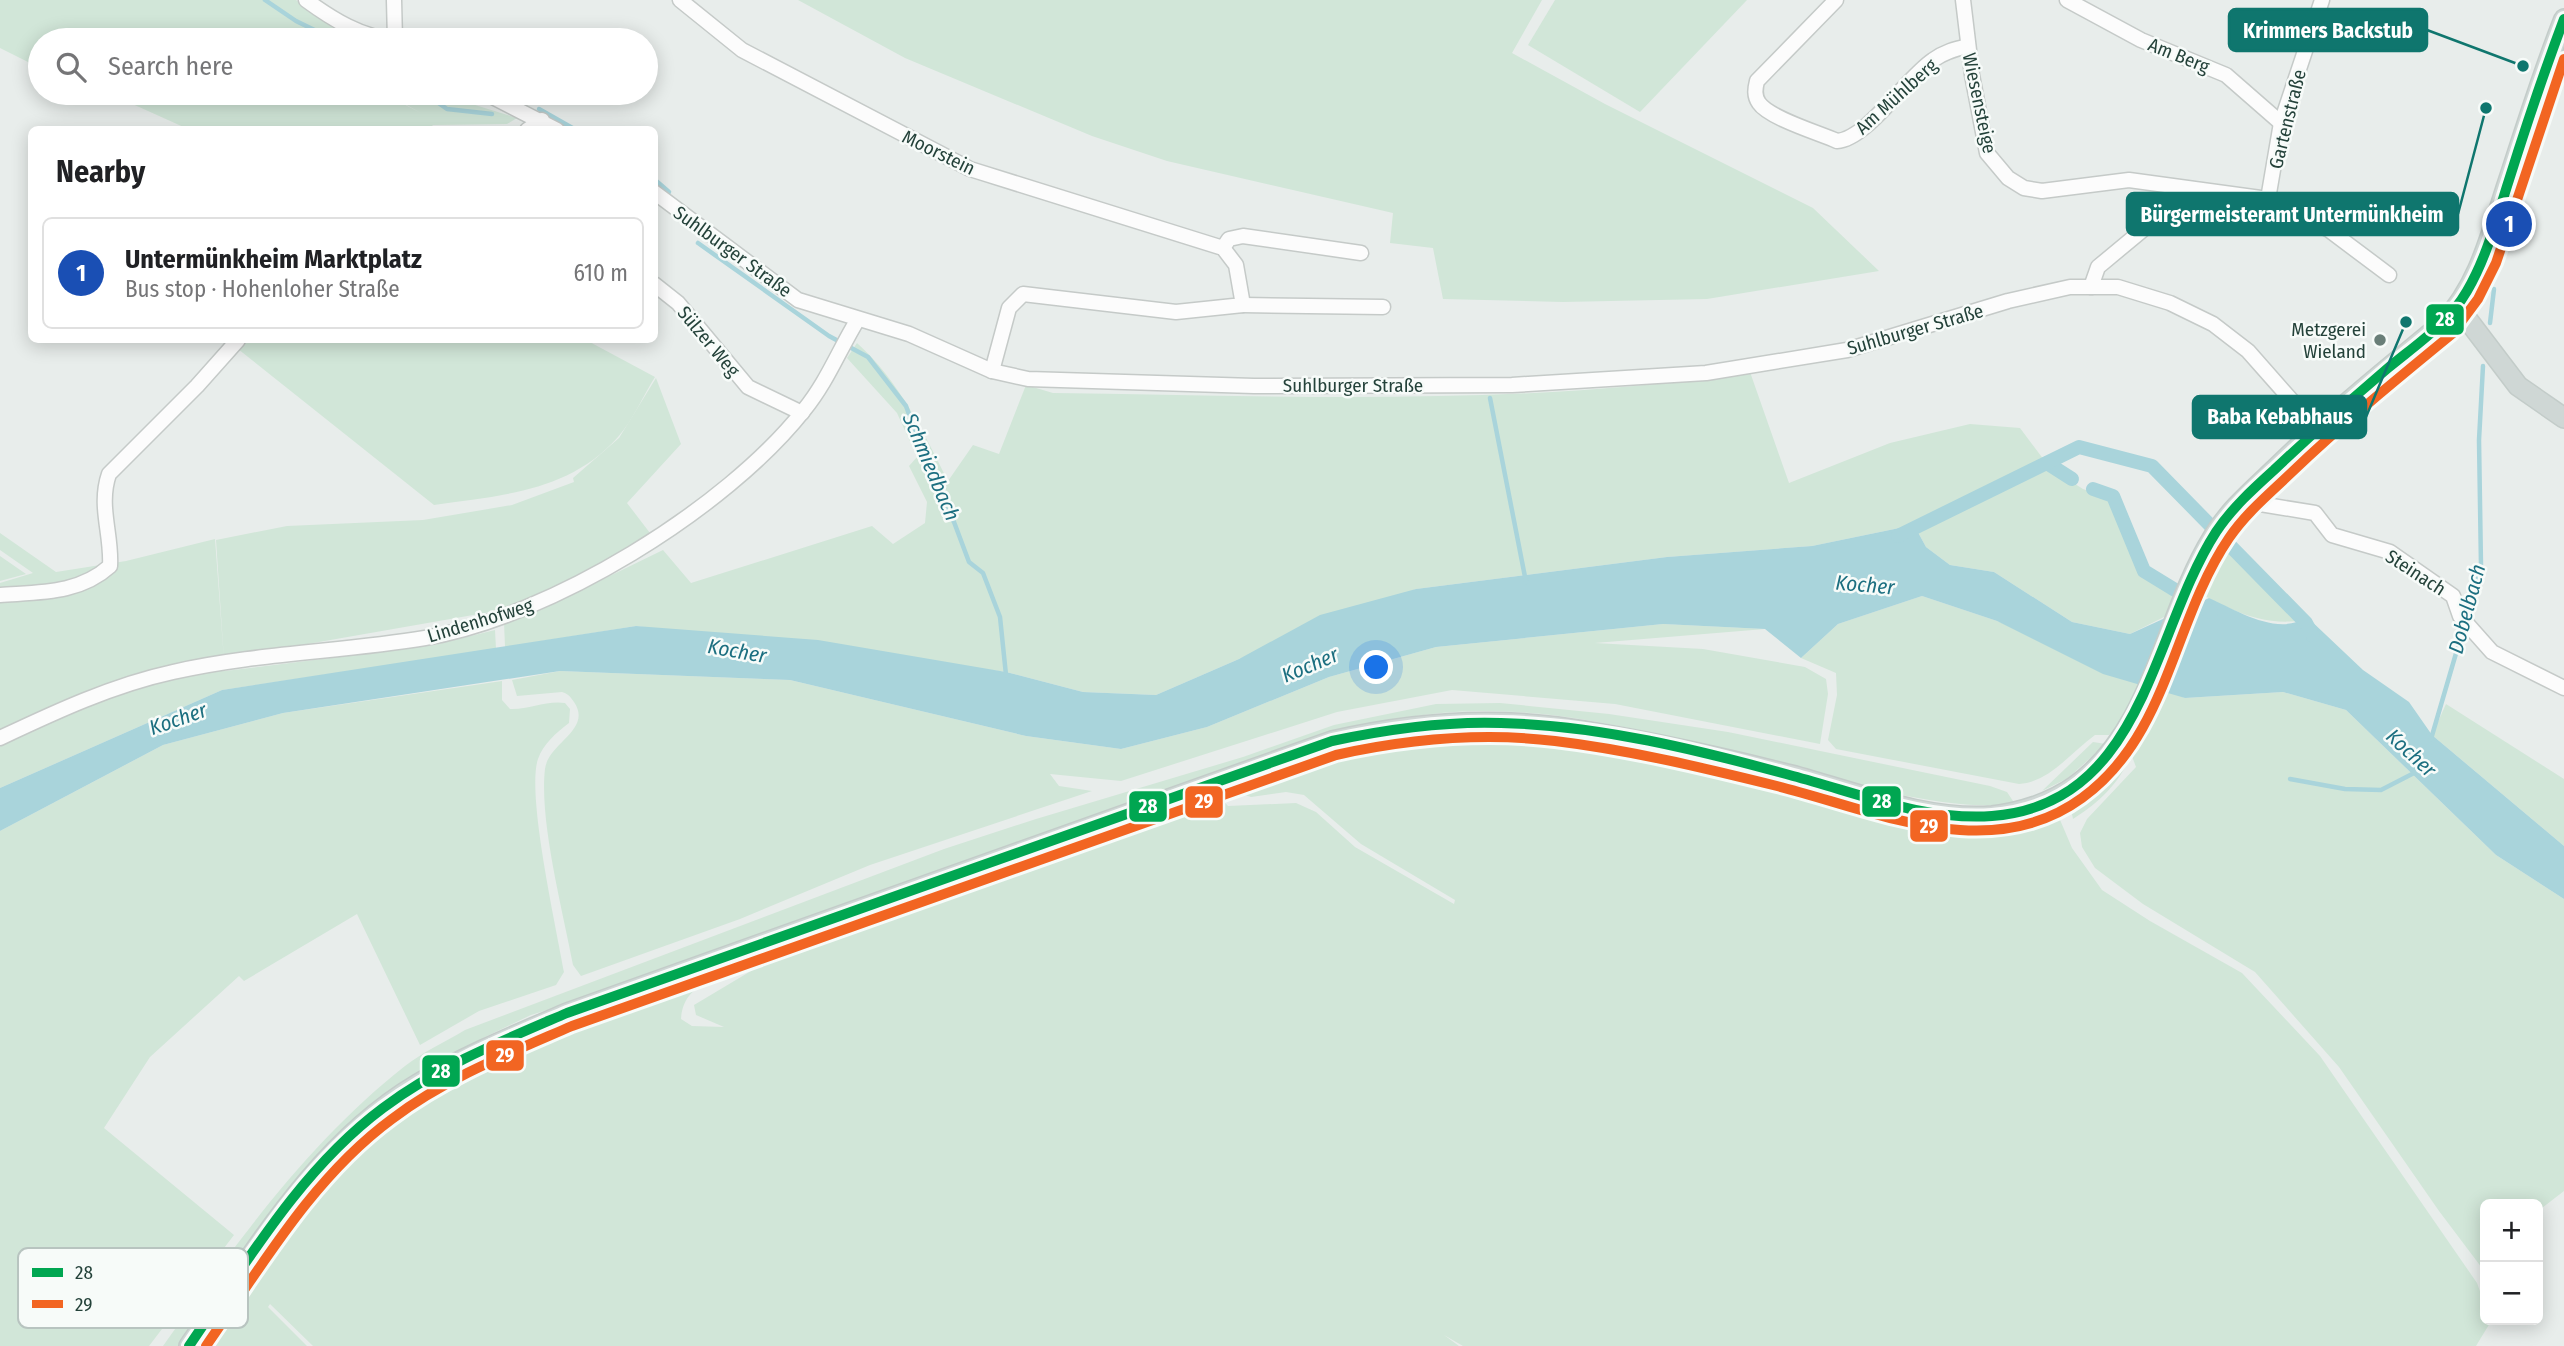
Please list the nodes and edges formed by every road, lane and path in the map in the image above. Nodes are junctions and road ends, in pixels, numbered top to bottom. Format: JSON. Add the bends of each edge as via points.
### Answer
{"nodes":[{"id":1,"x":306,"y":0,"type":"edge"},
{"id":2,"x":394,"y":0,"type":"edge"},
{"id":3,"x":680,"y":0,"type":"edge"},
{"id":4,"x":1836,"y":0,"type":"edge"},
{"id":5,"x":1963,"y":0,"type":"edge"},
{"id":6,"x":2067,"y":0,"type":"edge"},
{"id":7,"x":2322,"y":0,"type":"edge"},
{"id":8,"x":2564,"y":19,"type":"edge"},
{"id":9,"x":353,"y":28,"type":"edge"},
{"id":10,"x":395,"y":28,"type":"edge"},
{"id":11,"x":1968,"y":46,"type":"junction"},
{"id":12,"x":511,"y":105,"type":"edge"},
{"id":13,"x":515,"y":107,"type":"joint"},
{"id":14,"x":542,"y":120,"type":"junction"},
{"id":15,"x":2281,"y":123,"type":"junction"},
{"id":16,"x":533,"y":126,"type":"edge"},
{"id":17,"x":551,"y":126,"type":"edge"},
{"id":18,"x":2192,"y":189,"type":"junction"},
{"id":19,"x":658,"y":195,"type":"edge"},
{"id":20,"x":2268,"y":199,"type":"junction"},
{"id":21,"x":1223,"y":248,"type":"junction"},
{"id":22,"x":1361,"y":253,"type":"dead end"},
{"id":23,"x":2389,"y":275,"type":"dead end"},
{"id":24,"x":658,"y":287,"type":"edge"},
{"id":25,"x":2091,"y":287,"type":"junction"},
{"id":26,"x":1242,"y":305,"type":"junction"},
{"id":27,"x":1383,"y":307,"type":"dead end"},
{"id":28,"x":2458,"y":307,"type":"junction"},
{"id":29,"x":858,"y":319,"type":"junction"},
{"id":30,"x":235,"y":343,"type":"edge"},
{"id":31,"x":992,"y":371,"type":"junction"},
{"id":32,"x":802,"y":413,"type":"junction"},
{"id":33,"x":2564,"y":418,"type":"edge"},
{"id":34,"x":2316,"y":428,"type":"junction"},
{"id":35,"x":2242,"y":500,"type":"junction"},
{"id":36,"x":0,"y":595,"type":"edge"},
{"id":37,"x":2564,"y":688,"type":"edge"},
{"id":38,"x":0,"y":738,"type":"edge"},
{"id":39,"x":248,"y":1262,"type":"edge"},
{"id":40,"x":202,"y":1328,"type":"edge"},
{"id":41,"x":189,"y":1346,"type":"edge"}],
"edges":[{"from":1,"to":9,"type":"street"},
{"from":2,"to":10,"type":"street"},
{"from":3,"to":21,"type":"street","name":"Moorstein","via":[[742,50],[970,169]]},
{"from":4,"to":11,"type":"street","name":"Am Mühlberg","via":[[1757,81],[1755,90],[1765,109],[1837,141],[1858,131],[1931,61]]},
{"from":5,"to":11,"type":"street","name":"Wiesensteige"},
{"from":6,"to":15,"type":"street","name":"Am Berg","via":[[2141,40],[2226,75]]},
{"from":7,"to":15,"type":"street","name":"Gartenstraße"},
{"from":8,"to":28,"type":"main road","via":[[2489,242]]},
{"from":11,"to":18,"type":"street","name":"Wiesensteige","via":[[1986,153],[2008,178],[2024,188],[2042,191],[2129,180]]},
{"from":12,"to":13,"type":"street"},
{"from":13,"to":14,"type":"street"},
{"from":14,"to":16,"type":"street"},
{"from":14,"to":17,"type":"street"},
{"from":15,"to":20,"type":"street","name":"Gartenstraße"},
{"from":18,"to":20,"type":"street"},
{"from":18,"to":25,"type":"street","via":[[2098,267]]},
{"from":19,"to":29,"type":"street","name":"Suhlburger Straße","via":[[799,300]]},
{"from":20,"to":23,"type":"street","via":[[2329,230]]},
{"from":21,"to":22,"type":"street","via":[[1229,239],[1242,236]]},
{"from":21,"to":26,"type":"street","via":[[1236,265]]},
{"from":24,"to":32,"type":"street","name":"Sülzer Weg","via":[[678,303],[748,387]]},
{"from":25,"to":31,"type":"street","name":"Suhlburger Straße","via":[[2070,286],[2008,301],[1847,350],[1706,373],[1512,384],[1254,386],[1028,379]]},
{"from":25,"to":34,"type":"street","name":"Suhlburger Straße","via":[[2131,291],[2213,324],[2248,351]]},
{"from":26,"to":27,"type":"street"},
{"from":26,"to":31,"type":"street","via":[[1176,313],[1023,294],[1009,308]]},
{"from":28,"to":33,"type":"main road","via":[[2518,386]]},
{"from":28,"to":34,"type":"main road"},
{"from":29,"to":31,"type":"street","name":"Suhlburger Straße","via":[[909,334]]},
{"from":29,"to":32,"type":"street","name":"Lindenhofweg","via":[[826,382]]},
{"from":30,"to":36,"type":"street","via":[[109,474],[103,493],[110,566],[94,580],[63,590]]},
{"from":32,"to":38,"type":"street","name":"Lindenhofweg","via":[[764,455],[706,504],[574,589],[427,638],[171,672],[69,706]]},
{"from":34,"to":35,"type":"main road"},
{"from":35,"to":37,"type":"street","name":"Steinach","via":[[2315,513],[2332,535],[2390,552],[2453,596],[2460,616],[2492,652]]},
{"from":35,"to":39,"type":"main road","via":[[2203,556],[2143,695],[2115,744],[2090,774],[2054,798],[2020,811],[1953,815],[1788,775],[1554,727],[1470,723],[1391,727],[1301,750],[567,1013],[490,1045],[416,1085],[353,1134],[300,1188]]},
{"from":40,"to":41,"type":"main road"}]}
